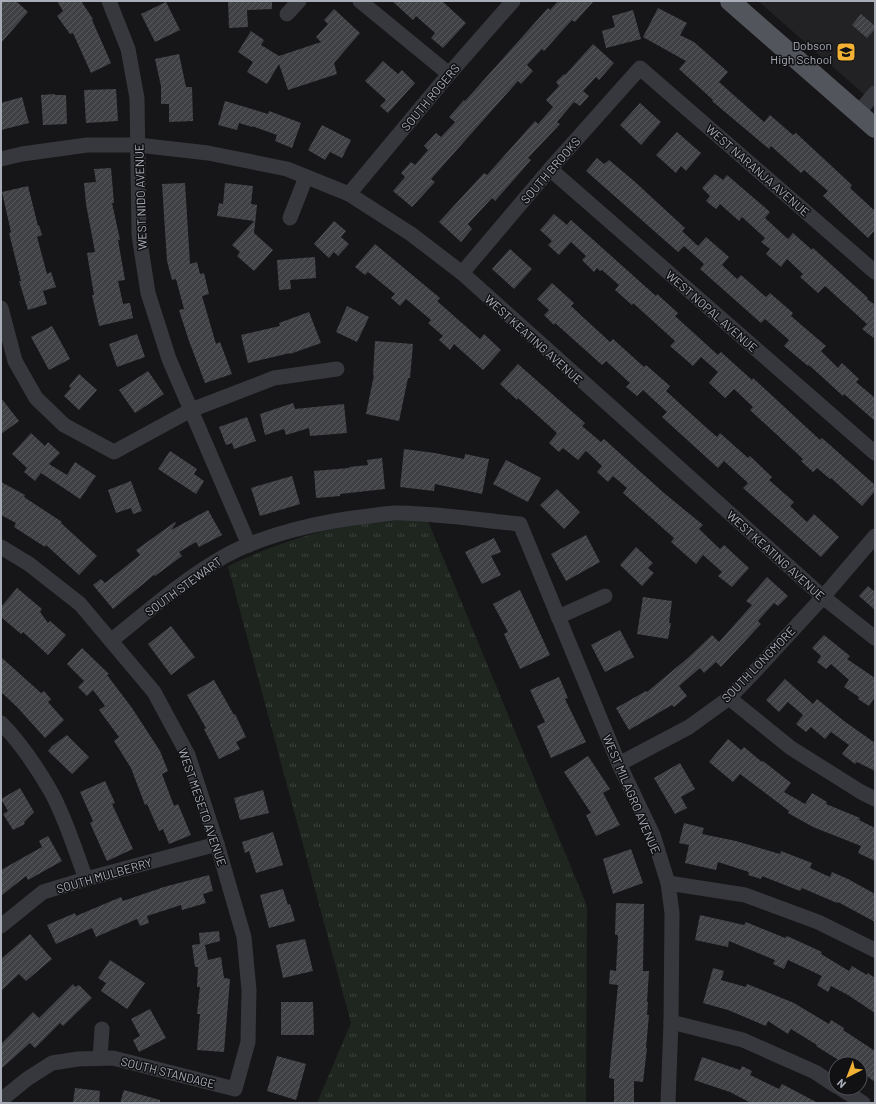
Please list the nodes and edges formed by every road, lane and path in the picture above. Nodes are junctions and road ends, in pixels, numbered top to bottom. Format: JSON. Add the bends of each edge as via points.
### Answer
{"nodes":[{"id":1,"x":110,"y":1,"type":"edge"},
{"id":2,"x":299,"y":1,"type":"edge"},
{"id":3,"x":360,"y":1,"type":"edge"},
{"id":4,"x":513,"y":1,"type":"edge"},
{"id":5,"x":730,"y":1,"type":"edge"},
{"id":6,"x":287,"y":14,"type":"dead end"},
{"id":7,"x":640,"y":68,"type":"joint"},
{"id":8,"x":449,"y":74,"type":"junction"},
{"id":9,"x":875,"y":93,"type":"edge"},
{"id":10,"x":858,"y":113,"type":"junction"},
{"id":11,"x":875,"y":128,"type":"edge"},
{"id":12,"x":138,"y":145,"type":"junction"},
{"id":13,"x":1,"y":159,"type":"edge"},
{"id":14,"x":550,"y":169,"type":"junction"},
{"id":15,"x":306,"y":177,"type":"junction"},
{"id":16,"x":349,"y":194,"type":"junction"},
{"id":17,"x":290,"y":218,"type":"dead end"},
{"id":18,"x":875,"y":272,"type":"edge"},
{"id":19,"x":462,"y":274,"type":"junction"},
{"id":20,"x":2,"y":315,"type":"edge"},
{"id":21,"x":337,"y":369,"type":"dead end"},
{"id":22,"x":191,"y":410,"type":"junction"},
{"id":23,"x":875,"y":453,"type":"edge"},
{"id":24,"x":520,"y":524,"type":"joint"},
{"id":25,"x":875,"y":536,"type":"edge"},
{"id":26,"x":249,"y":545,"type":"junction"},
{"id":27,"x":1,"y":547,"type":"edge"},
{"id":28,"x":605,"y":596,"type":"dead end"},
{"id":29,"x":823,"y":597,"type":"junction"},
{"id":30,"x":558,"y":617,"type":"junction"},
{"id":31,"x":875,"y":638,"type":"edge"},
{"id":32,"x":112,"y":640,"type":"junction"},
{"id":33,"x":729,"y":698,"type":"junction"},
{"id":34,"x":1,"y":723,"type":"edge"},
{"id":35,"x":619,"y":764,"type":"junction"},
{"id":36,"x":875,"y":798,"type":"edge"},
{"id":37,"x":217,"y":844,"type":"junction"},
{"id":38,"x":86,"y":879,"type":"junction"},
{"id":39,"x":668,"y":883,"type":"junction"},
{"id":40,"x":1,"y":926,"type":"edge"},
{"id":41,"x":875,"y":950,"type":"edge"},
{"id":42,"x":671,"y":1022,"type":"junction"},
{"id":43,"x":102,"y":1028,"type":"dead end"},
{"id":44,"x":100,"y":1058,"type":"junction"},
{"id":45,"x":828,"y":1081,"type":"edge"},
{"id":46,"x":235,"y":1089,"type":"joint"},
{"id":47,"x":852,"y":1096,"type":"edge"},
{"id":48,"x":1,"y":1100,"type":"edge"},
{"id":49,"x":668,"y":1103,"type":"edge"},
{"id":50,"x":863,"y":1103,"type":"edge"}],
"edges":[{"from":1,"to":12,"type":"street","name":"WEST NIDO AVENUE","via":[[128,49],[137,98]]},
{"from":2,"to":6,"type":"street"},
{"from":3,"to":8,"type":"street"},
{"from":4,"to":8,"type":"street","name":"SOUTH ROGERS"},
{"from":5,"to":10,"type":"main road"},
{"from":7,"to":14,"type":"street","name":"SOUTH BROOKS"},
{"from":7,"to":18,"type":"street","name":"WEST NARANJA AVENUE"},
{"from":8,"to":16,"type":"street","name":"SOUTH ROGERS"},
{"from":9,"to":10,"type":"street"},
{"from":10,"to":11,"type":"main road"},
{"from":12,"to":13,"type":"street","name":"WEST KEATING AVENUE","via":[[87,145]]},
{"from":12,"to":15,"type":"street","name":"WEST KEATING AVENUE","via":[[208,153],[287,169]]},
{"from":12,"to":22,"type":"street","name":"WEST NIDO AVENUE","via":[[139,234],[148,293],[169,359]]},
{"from":14,"to":19,"type":"street","name":"SOUTH BROOKS"},
{"from":14,"to":23,"type":"street","name":"WEST NOPAL AVENUE"},
{"from":15,"to":16,"type":"street","name":"WEST KEATING AVENUE"},
{"from":15,"to":17,"type":"street"},
{"from":16,"to":19,"type":"street","name":"WEST KEATING AVENUE","via":[[411,234]]},
{"from":19,"to":29,"type":"street","name":"WEST KEATING AVENUE"},
{"from":20,"to":22,"type":"street","via":[[15,361],[36,398],[64,425],[114,452]]},
{"from":21,"to":22,"type":"street","via":[[274,378]]},
{"from":22,"to":26,"type":"street","name":"WEST NIDO AVENUE"},
{"from":24,"to":26,"type":"street","name":"SOUTH STEWART","via":[[394,513],[317,524]]},
{"from":24,"to":30,"type":"street","name":"WEST MILAGRO AVENUE"},
{"from":25,"to":29,"type":"street","name":"SOUTH LONGMORE"},
{"from":26,"to":32,"type":"street","name":"SOUTH STEWART","via":[[201,570]]},
{"from":27,"to":32,"type":"street","name":"WEST MESETO AVENUE","via":[[29,564],[80,604]]},
{"from":28,"to":30,"type":"street"},
{"from":29,"to":31,"type":"street","name":"WEST KEATING AVENUE"},
{"from":29,"to":33,"type":"street","name":"SOUTH LONGMORE"},
{"from":30,"to":35,"type":"street","name":"WEST MILAGRO AVENUE"},
{"from":32,"to":37,"type":"street","name":"WEST MESETO AVENUE","via":[[154,692],[188,755]]},
{"from":33,"to":35,"type":"street","name":"SOUTH LONGMORE","via":[[689,727]]},
{"from":33,"to":36,"type":"street","via":[[791,748],[861,792]]},
{"from":34,"to":38,"type":"street","via":[[17,739],[51,790]]},
{"from":35,"to":39,"type":"street","name":"WEST MILAGRO AVENUE","via":[[653,835]]},
{"from":37,"to":38,"type":"street","name":"SOUTH MULBERRY"},
{"from":37,"to":46,"type":"street","name":"WEST MESETO AVENUE","via":[[244,937],[248,990],[248,1042]]},
{"from":38,"to":40,"type":"street","name":"SOUTH MULBERRY","via":[[43,892]]},
{"from":39,"to":41,"type":"street","via":[[745,895],[818,922]]},
{"from":39,"to":42,"type":"street","name":"WEST MILAGRO AVENUE","via":[[672,913]]},
{"from":42,"to":45,"type":"street","via":[[743,1040],[815,1072]]},
{"from":42,"to":49,"type":"street","name":"WEST MILAGRO AVENUE"},
{"from":43,"to":44,"type":"street"},
{"from":44,"to":46,"type":"street","name":"SOUTH STANDAGE","via":[[113,1058]]},
{"from":44,"to":48,"type":"street","name":"SOUTH STANDAGE","via":[[52,1063],[26,1079]]},
{"from":47,"to":50,"type":"street"}]}
